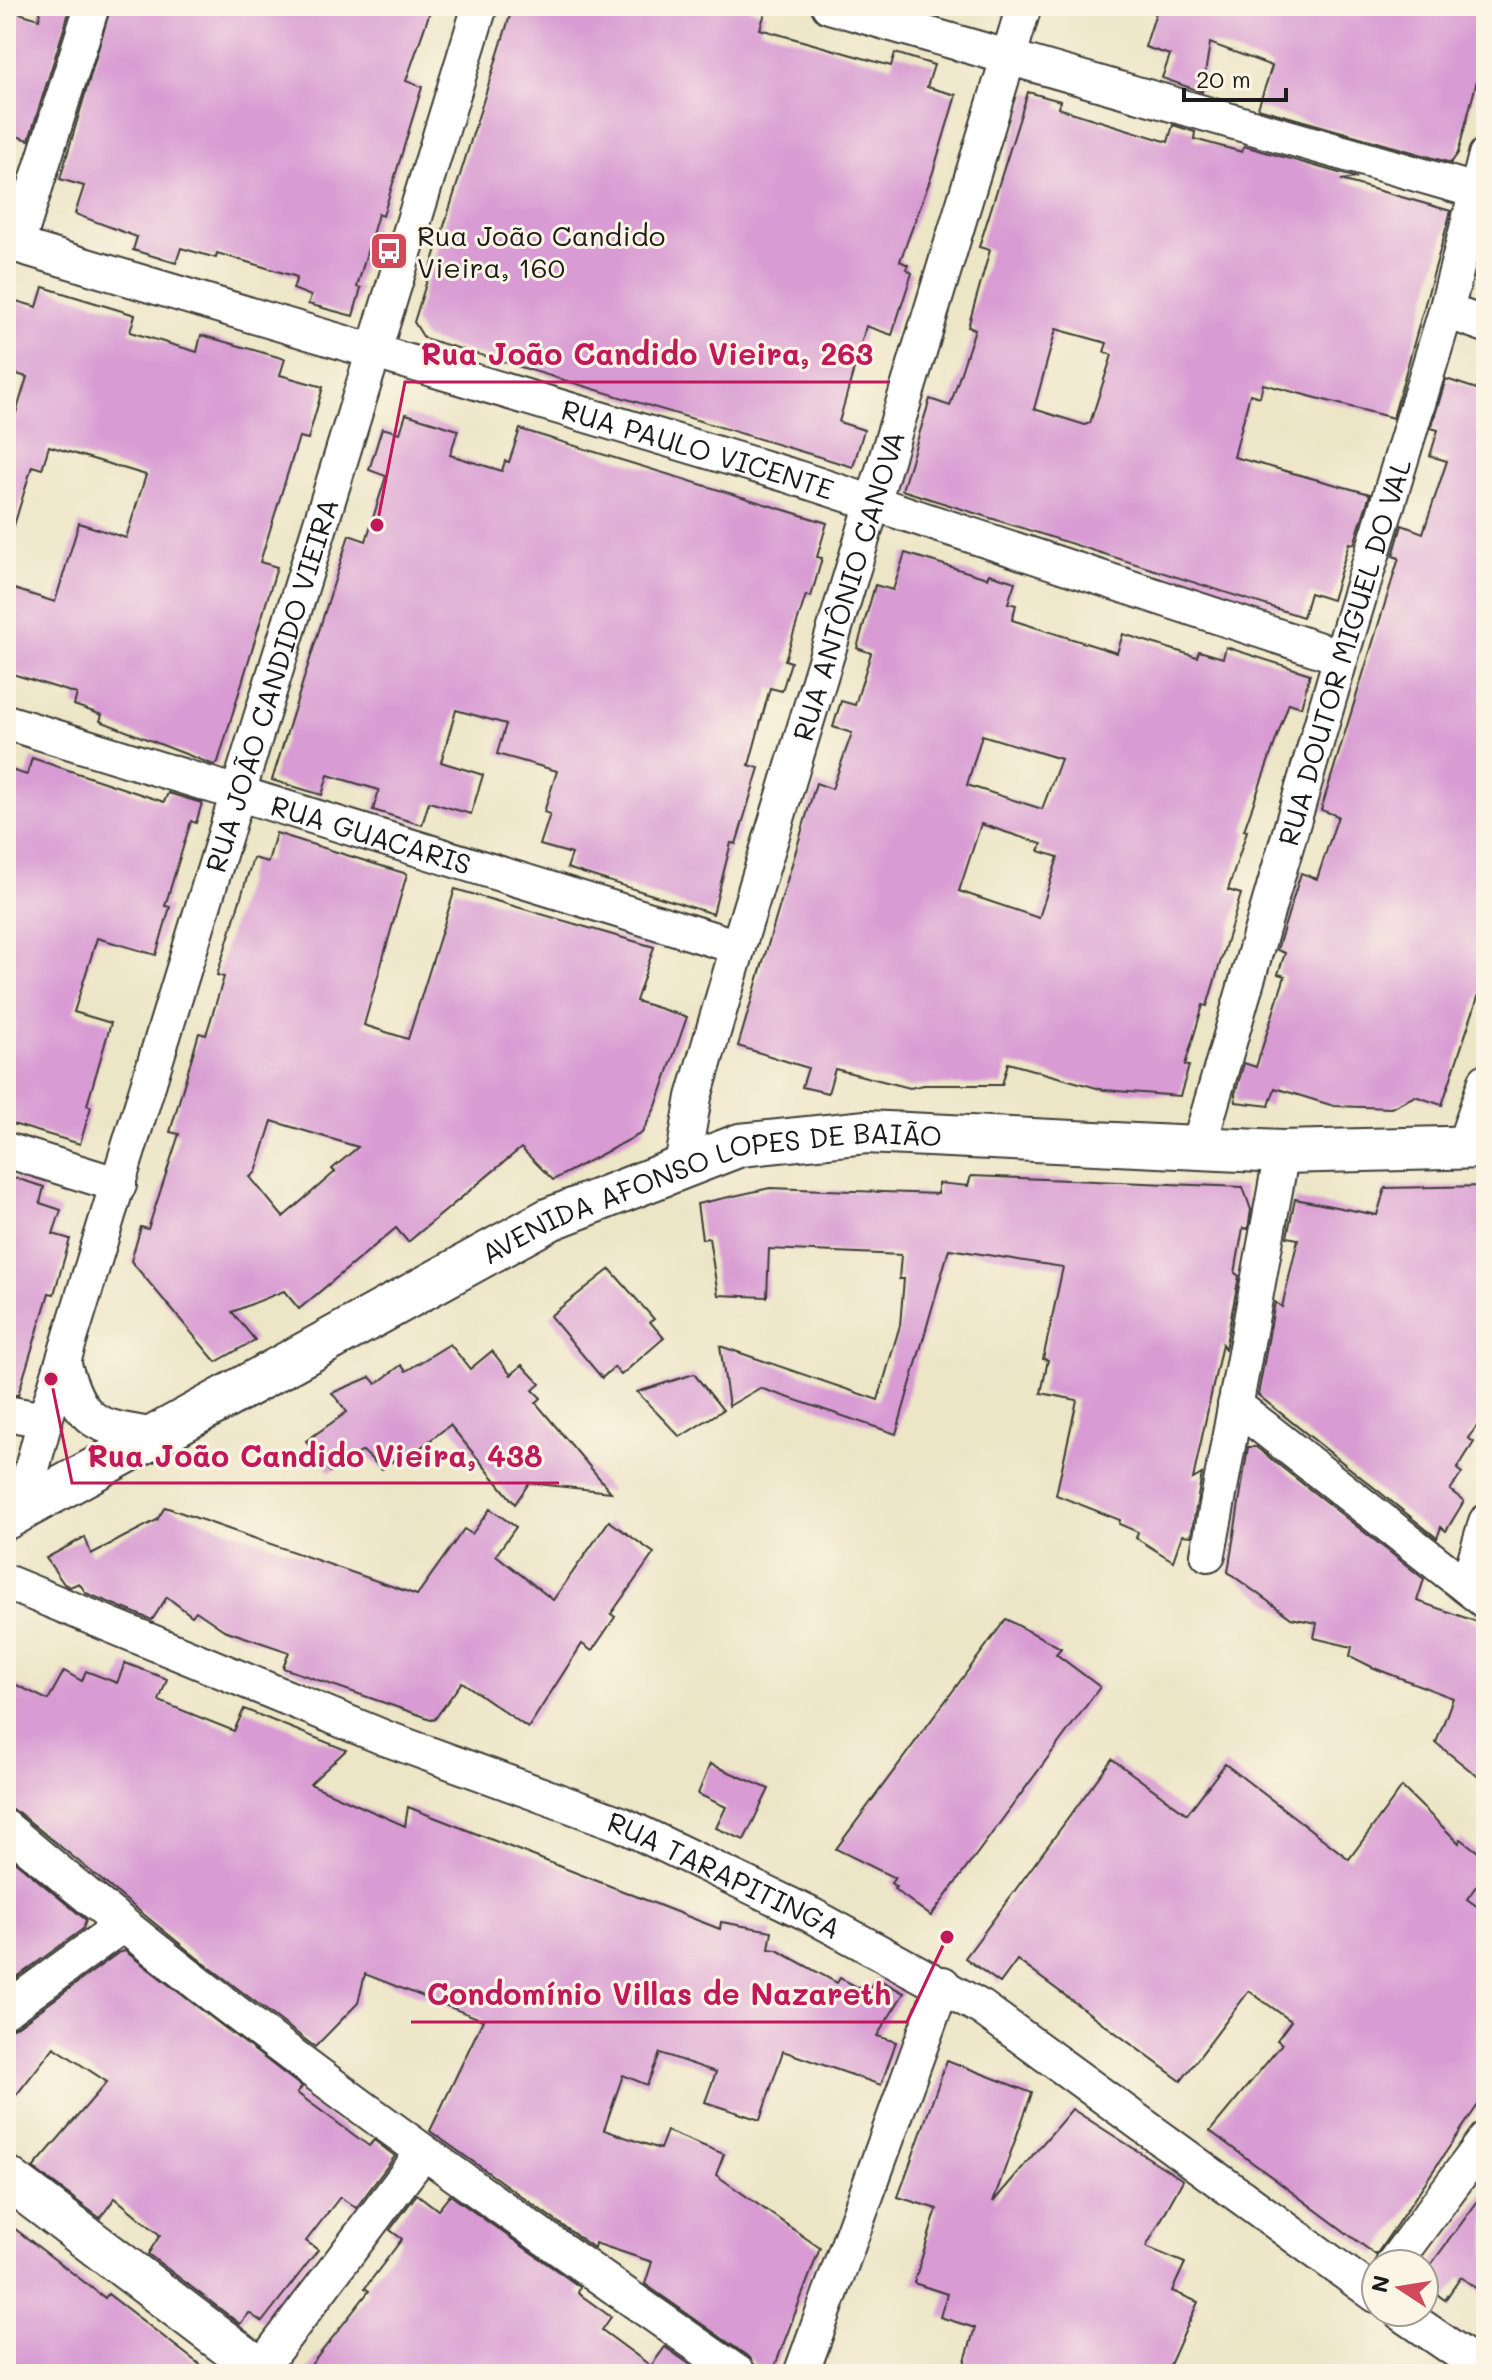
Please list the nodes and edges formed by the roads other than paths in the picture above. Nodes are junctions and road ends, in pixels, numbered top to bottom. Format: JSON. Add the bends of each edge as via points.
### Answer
{"nodes":[{"id":1,"x":92,"y":6,"type":"edge"},
{"id":2,"x":480,"y":6,"type":"edge"},
{"id":3,"x":829,"y":6,"type":"edge"},
{"id":4,"x":1024,"y":6,"type":"edge"},
{"id":5,"x":1008,"y":60,"type":"junction"},
{"id":6,"x":1486,"y":155,"type":"edge"},
{"id":7,"x":1476,"y":191,"type":"junction"},
{"id":8,"x":12,"y":244,"type":"edge"},
{"id":9,"x":1446,"y":311,"type":"junction"},
{"id":10,"x":1486,"y":325,"type":"edge"},
{"id":11,"x":374,"y":352,"type":"junction"},
{"id":12,"x":871,"y":502,"type":"junction"},
{"id":13,"x":1341,"y":657,"type":"junction"},
{"id":14,"x":6,"y":722,"type":"edge"},
{"id":15,"x":238,"y":794,"type":"junction"},
{"id":16,"x":738,"y":947,"type":"junction"},
{"id":17,"x":1486,"y":1081,"type":"edge"},
{"id":18,"x":1474,"y":1148,"type":"edge"},
{"id":19,"x":1198,"y":1149,"type":"junction"},
{"id":20,"x":6,"y":1150,"type":"edge"},
{"id":21,"x":1282,"y":1152,"type":"junction"},
{"id":22,"x":682,"y":1166,"type":"junction"},
{"id":23,"x":119,"y":1185,"type":"junction"},
{"id":24,"x":64,"y":1365,"type":"junction"},
{"id":25,"x":1235,"y":1405,"type":"junction"},
{"id":26,"x":6,"y":1413,"type":"edge"},
{"id":27,"x":45,"y":1420,"type":"junction"},
{"id":28,"x":156,"y":1436,"type":"junction"},
{"id":29,"x":14,"y":1514,"type":"edge"},
{"id":30,"x":1486,"y":1522,"type":"edge"},
{"id":31,"x":1208,"y":1554,"type":"dead end"},
{"id":32,"x":6,"y":1582,"type":"edge"},
{"id":33,"x":1476,"y":1595,"type":"edge"},
{"id":34,"x":6,"y":1828,"type":"edge"},
{"id":35,"x":121,"y":1926,"type":"junction"},
{"id":36,"x":943,"y":1984,"type":"junction"},
{"id":37,"x":6,"y":2010,"type":"edge"},
{"id":38,"x":1486,"y":2139,"type":"edge"},
{"id":39,"x":422,"y":2154,"type":"junction"},
{"id":40,"x":6,"y":2177,"type":"edge"},
{"id":41,"x":1405,"y":2248,"type":"edge"},
{"id":42,"x":1360,"y":2280,"type":"edge"},
{"id":43,"x":1423,"y":2328,"type":"edge"},
{"id":44,"x":1486,"y":2371,"type":"edge"},
{"id":45,"x":263,"y":2372,"type":"edge"},
{"id":46,"x":739,"y":2374,"type":"edge"},
{"id":47,"x":801,"y":2374,"type":"edge"}],
"edges":[{"from":1,"to":8,"type":"street"},
{"from":2,"to":11,"type":"street","name":"RUA JOÃO CANDIDO VIEIRA"},
{"from":3,"to":5,"type":"street"},
{"from":4,"to":5,"type":"street","name":"RUA ANTÔNIO CANOVA"},
{"from":5,"to":7,"type":"street"},
{"from":5,"to":12,"type":"street","name":"RUA ANTÔNIO CANOVA"},
{"from":6,"to":7,"type":"street","name":"RUA DOUTOR MIGUEL DO VAL"},
{"from":7,"to":9,"type":"street","name":"RUA DOUTOR MIGUEL DO VAL"},
{"from":8,"to":11,"type":"street","name":"RUA PAULO VICENTE"},
{"from":9,"to":10,"type":"street"},
{"from":9,"to":13,"type":"street","name":"RUA DOUTOR MIGUEL DO VAL"},
{"from":11,"to":12,"type":"street","name":"RUA PAULO VICENTE"},
{"from":11,"to":15,"type":"street","name":"RUA JOÃO CANDIDO VIEIRA"},
{"from":12,"to":13,"type":"street","name":"RUA PAULO VICENTE"},
{"from":12,"to":16,"type":"street","name":"RUA ANTÔNIO CANOVA"},
{"from":13,"to":19,"type":"street","name":"RUA DOUTOR MIGUEL DO VAL"},
{"from":14,"to":15,"type":"street","name":"RUA GUACARIS"},
{"from":15,"to":16,"type":"street","name":"RUA GUACARIS"},
{"from":15,"to":23,"type":"street","name":"RUA JOÃO CANDIDO VIEIRA"},
{"from":16,"to":22,"type":"street","name":"RUA ANTÔNIO CANOVA","via":[[694,1097]]},
{"from":17,"to":18,"type":"street"},
{"from":18,"to":21,"type":"street","name":"AVENIDA AFONSO LOPES DE BAIÃO"},
{"from":19,"to":21,"type":"street","name":"AVENIDA AFONSO LOPES DE BAIÃO"},
{"from":19,"to":22,"type":"street","name":"AVENIDA AFONSO LOPES DE BAIÃO","via":[[866,1132],[740,1145]]},
{"from":20,"to":23,"type":"street"},
{"from":21,"to":25,"type":"street"},
{"from":22,"to":28,"type":"street","name":"AVENIDA AFONSO LOPES DE BAIÃO","via":[[550,1219]]},
{"from":23,"to":24,"type":"street","name":"RUA JOÃO CANDIDO VIEIRA"},
{"from":24,"to":27,"type":"street","name":"RUA JOÃO CANDIDO VIEIRA"},
{"from":24,"to":28,"type":"street","via":[[73,1395],[88,1418]]},
{"from":25,"to":31,"type":"street"},
{"from":25,"to":33,"type":"street"},
{"from":26,"to":27,"type":"street"},
{"from":27,"to":29,"type":"street","name":"RUA JOÃO CANDIDO VIEIRA"},
{"from":28,"to":29,"type":"street","name":"AVENIDA AFONSO LOPES DE BAIÃO"},
{"from":30,"to":33,"type":"street"},
{"from":32,"to":36,"type":"street","name":"RUA TARAPITINGA","via":[[385,1738],[621,1824]]},
{"from":34,"to":35,"type":"street"},
{"from":35,"to":37,"type":"street"},
{"from":35,"to":39,"type":"street"},
{"from":36,"to":42,"type":"street","name":"RUA TARAPITINGA"},
{"from":36,"to":47,"type":"street"},
{"from":38,"to":41,"type":"street"},
{"from":39,"to":45,"type":"street"},
{"from":39,"to":46,"type":"street"},
{"from":40,"to":45,"type":"street"},
{"from":43,"to":44,"type":"street"}]}
